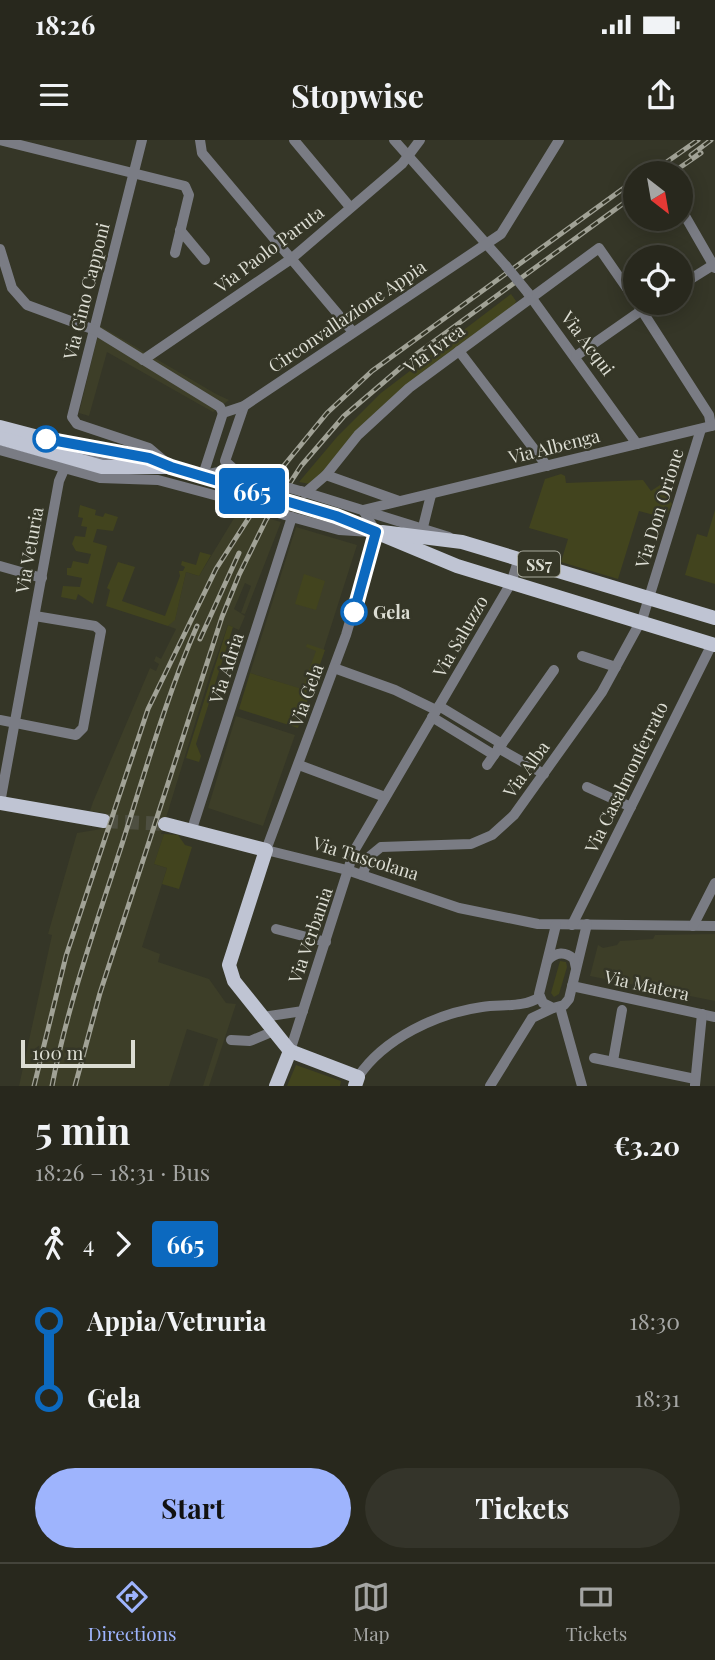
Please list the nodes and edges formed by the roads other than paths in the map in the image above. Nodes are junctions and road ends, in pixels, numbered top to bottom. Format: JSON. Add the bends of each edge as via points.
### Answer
{"nodes":[{"id":1,"x":0,"y":140,"type":"edge"},
{"id":2,"x":142,"y":140,"type":"edge"},
{"id":3,"x":294,"y":140,"type":"edge"},
{"id":4,"x":394,"y":140,"type":"edge"},
{"id":5,"x":420,"y":140,"type":"edge"},
{"id":6,"x":559,"y":140,"type":"edge"},
{"id":7,"x":32,"y":144,"type":"edge"},
{"id":8,"x":200,"y":145,"type":"edge"},
{"id":9,"x":409,"y":157,"type":"junction"},
{"id":10,"x":134,"y":175,"type":"junction"},
{"id":11,"x":351,"y":207,"type":"junction"},
{"id":12,"x":693,"y":230,"type":"edge"},
{"id":13,"x":180,"y":233,"type":"junction"},
{"id":14,"x":487,"y":244,"type":"junction"},
{"id":15,"x":0,"y":249,"type":"edge"},
{"id":16,"x":176,"y":253,"type":"dead end"},
{"id":17,"x":291,"y":259,"type":"junction"},
{"id":18,"x":205,"y":260,"type":"dead end"},
{"id":19,"x":714,"y":266,"type":"edge"},
{"id":20,"x":693,"y":278,"type":"edge"},
{"id":21,"x":623,"y":282,"type":"edge"},
{"id":22,"x":530,"y":295,"type":"junction"},
{"id":23,"x":625,"y":315,"type":"edge"},
{"id":24,"x":645,"y":315,"type":"edge"},
{"id":25,"x":94,"y":330,"type":"junction"},
{"id":26,"x":353,"y":332,"type":"junction"},
{"id":27,"x":459,"y":351,"type":"junction"},
{"id":28,"x":576,"y":356,"type":"junction"},
{"id":29,"x":143,"y":360,"type":"junction"},
{"id":30,"x":244,"y":406,"type":"junction"},
{"id":31,"x":223,"y":413,"type":"junction"},
{"id":32,"x":0,"y":426,"type":"edge"},
{"id":33,"x":709,"y":426,"type":"edge"},
{"id":34,"x":0,"y":438,"type":"edge"},
{"id":35,"x":215,"y":440,"type":"junction"},
{"id":36,"x":637,"y":444,"type":"junction"},
{"id":37,"x":230,"y":445,"type":"junction"},
{"id":38,"x":46,"y":449,"type":"junction"},
{"id":39,"x":0,"y":450,"type":"edge"},
{"id":40,"x":66,"y":463,"type":"junction"},
{"id":41,"x":547,"y":466,"type":"junction"},
{"id":42,"x":171,"y":467,"type":"junction"},
{"id":43,"x":237,"y":472,"type":"junction"},
{"id":44,"x":202,"y":475,"type":"junction"},
{"id":45,"x":326,"y":475,"type":"junction"},
{"id":46,"x":253,"y":491,"type":"junction"},
{"id":47,"x":431,"y":495,"type":"junction"},
{"id":48,"x":402,"y":502,"type":"junction"},
{"id":49,"x":295,"y":504,"type":"junction"},
{"id":50,"x":363,"y":510,"type":"junction"},
{"id":51,"x":376,"y":532,"type":"junction"},
{"id":52,"x":425,"y":532,"type":"junction"},
{"id":53,"x":519,"y":558,"type":"junction"},
{"id":54,"x":0,"y":566,"type":"edge"},
{"id":55,"x":42,"y":578,"type":"junction"},
{"id":56,"x":511,"y":583,"type":"junction"},
{"id":57,"x":650,"y":598,"type":"junction"},
{"id":58,"x":35,"y":616,"type":"junction"},
{"id":59,"x":715,"y":618,"type":"edge"},
{"id":60,"x":640,"y":623,"type":"junction"},
{"id":61,"x":714,"y":645,"type":"edge"},
{"id":62,"x":582,"y":656,"type":"dead end"},
{"id":63,"x":616,"y":667,"type":"junction"},
{"id":64,"x":334,"y":668,"type":"junction"},
{"id":65,"x":554,"y":670,"type":"dead end"},
{"id":66,"x":436,"y":711,"type":"junction"},
{"id":67,"x":0,"y":720,"type":"edge"},
{"id":68,"x":15,"y":723,"type":"junction"},
{"id":69,"x":498,"y":749,"type":"junction"},
{"id":70,"x":299,"y":765,"type":"junction"},
{"id":71,"x":487,"y":765,"type":"dead end"},
{"id":72,"x":544,"y":774,"type":"junction"},
{"id":73,"x":587,"y":787,"type":"dead end"},
{"id":74,"x":385,"y":797,"type":"junction"},
{"id":75,"x":0,"y":803,"type":"edge"},
{"id":76,"x":631,"y":807,"type":"junction"},
{"id":77,"x":104,"y":821,"type":"tunnel mouth"},
{"id":78,"x":165,"y":824,"type":"tunnel mouth"},
{"id":79,"x":192,"y":829,"type":"junction"},
{"id":80,"x":365,"y":831,"type":"junction"},
{"id":81,"x":237,"y":843,"type":"junction"},
{"id":82,"x":383,"y":846,"type":"junction"},
{"id":83,"x":266,"y":850,"type":"junction"},
{"id":84,"x":347,"y":870,"type":"junction"},
{"id":85,"x":362,"y":875,"type":"junction"},
{"id":86,"x":257,"y":878,"type":"junction"},
{"id":87,"x":715,"y":883,"type":"edge"},
{"id":88,"x":587,"y":924,"type":"junction"},
{"id":89,"x":714,"y":924,"type":"edge"},
{"id":90,"x":556,"y":925,"type":"junction"},
{"id":91,"x":572,"y":925,"type":"junction"},
{"id":92,"x":693,"y":926,"type":"junction"},
{"id":93,"x":275,"y":929,"type":"dead end"},
{"id":94,"x":326,"y":942,"type":"junction"},
{"id":95,"x":548,"y":960,"type":"junction"},
{"id":96,"x":576,"y":971,"type":"junction"},
{"id":97,"x":572,"y":986,"type":"junction"},
{"id":98,"x":540,"y":997,"type":"junction"},
{"id":99,"x":557,"y":1007,"type":"junction"},
{"id":100,"x":622,"y":1010,"type":"dead end"},
{"id":101,"x":303,"y":1011,"type":"junction"},
{"id":102,"x":702,"y":1014,"type":"junction"},
{"id":103,"x":263,"y":1017,"type":"junction"},
{"id":104,"x":715,"y":1017,"type":"edge"},
{"id":105,"x":274,"y":1031,"type":"junction"},
{"id":106,"x":231,"y":1040,"type":"dead end"},
{"id":107,"x":290,"y":1051,"type":"junction"},
{"id":108,"x":594,"y":1058,"type":"dead end"},
{"id":109,"x":612,"y":1061,"type":"junction"},
{"id":110,"x":357,"y":1081,"type":"edge"},
{"id":111,"x":695,"y":1082,"type":"edge"},
{"id":112,"x":276,"y":1086,"type":"edge"},
{"id":113,"x":490,"y":1086,"type":"edge"},
{"id":114,"x":582,"y":1086,"type":"edge"}],
"edges":[{"from":1,"to":7,"type":"street"},
{"from":2,"to":10,"type":"street","name":"Via Gino Capponi"},
{"from":3,"to":11,"type":"street"},
{"from":4,"to":9,"type":"street","name":"Via Acqui"},
{"from":5,"to":9,"type":"street","name":"Via Paolo Paruta"},
{"from":6,"to":14,"type":"street","name":"Circonvallazione Appia","via":[[507,229]]},
{"from":7,"to":10,"type":"street"},
{"from":8,"to":17,"type":"street"},
{"from":9,"to":11,"type":"street","name":"Via Paolo Paruta"},
{"from":9,"to":14,"type":"street","name":"Via Acqui"},
{"from":10,"to":13,"type":"street","via":[[188,189]]},
{"from":10,"to":25,"type":"street","name":"Via Gino Capponi"},
{"from":11,"to":17,"type":"street","name":"Via Paolo Paruta"},
{"from":12,"to":19,"type":"street"},
{"from":13,"to":16,"type":"street"},
{"from":13,"to":18,"type":"street"},
{"from":14,"to":22,"type":"street","name":"Via Acqui","bridge":true},
{"from":14,"to":26,"type":"street","name":"Circonvallazione Appia"},
{"from":15,"to":25,"type":"street","via":[[12,288],[27,305]]},
{"from":17,"to":26,"type":"street"},
{"from":17,"to":29,"type":"street","name":"Via Paolo Paruta"},
{"from":19,"to":20,"type":"street"},
{"from":21,"to":22,"type":"street","name":"Via Ivrea","via":[[599,248]]},
{"from":22,"to":27,"type":"street","name":"Via Ivrea"},
{"from":22,"to":28,"type":"street","name":"Via Acqui"},
{"from":23,"to":28,"type":"street"},
{"from":24,"to":33,"type":"street","via":[[709,415]]},
{"from":25,"to":29,"type":"street"},
{"from":25,"to":42,"type":"street","name":"Via Gino Capponi","via":[[72,416],[77,424],[151,449]]},
{"from":26,"to":30,"type":"street","name":"Circonvallazione Appia"},
{"from":27,"to":41,"type":"street"},
{"from":27,"to":45,"type":"street","name":"Via Ivrea","via":[[392,402]]},
{"from":28,"to":36,"type":"street","name":"Via Acqui"},
{"from":29,"to":31,"type":"street"},
{"from":30,"to":31,"type":"street","name":"Circonvallazione Appia"},
{"from":30,"to":37,"type":"street"},
{"from":31,"to":35,"type":"street"},
{"from":32,"to":38,"type":"main road"},
{"from":33,"to":36,"type":"street","name":"Via Albenga"},
{"from":33,"to":57,"type":"street","name":"Via Don Orione"},
{"from":34,"to":38,"type":"main road"},
{"from":35,"to":37,"type":"street"},
{"from":35,"to":44,"type":"street"},
{"from":36,"to":41,"type":"street","name":"Via Albenga"},
{"from":37,"to":43,"type":"street","via":[[225,464]]},
{"from":38,"to":39,"type":"street"},
{"from":38,"to":40,"type":"main road"},
{"from":38,"to":42,"type":"main road","via":[[149,458]]},
{"from":40,"to":42,"type":"main road","via":[[116,469]]},
{"from":40,"to":46,"type":"street","via":[[113,481]]},
{"from":40,"to":55,"type":"street","name":"Via Veturia","via":[[58,484]]},
{"from":41,"to":47,"type":"street","name":"Via Albenga"},
{"from":42,"to":44,"type":"main road","number":"SS7"},
{"from":43,"to":44,"type":"street"},
{"from":43,"to":46,"type":"street"},
{"from":44,"to":46,"type":"main road","number":"SS7"},
{"from":45,"to":48,"type":"street"},
{"from":45,"to":49,"type":"street","name":"Via Ivrea"},
{"from":46,"to":49,"type":"main road","number":"SS7","bridge":true},
{"from":47,"to":48,"type":"street","name":"Via Albenga"},
{"from":47,"to":52,"type":"street"},
{"from":48,"to":50,"type":"street","name":"Via Albenga"},
{"from":49,"to":50,"type":"street"},
{"from":49,"to":51,"type":"main road","number":"SS7"},
{"from":49,"to":51,"type":"street","number":"SS7","via":[[344,531]]},
{"from":49,"to":79,"type":"street","name":"Via Adria"},
{"from":50,"to":51,"type":"street"},
{"from":50,"to":52,"type":"street"},
{"from":51,"to":52,"type":"main road","number":"SS7"},
{"from":51,"to":56,"type":"main road","number":"SS7","via":[[423,554]]},
{"from":51,"to":64,"type":"street","name":"Via Gela"},
{"from":52,"to":53,"type":"main road","number":"SS7"},
{"from":53,"to":56,"type":"street","name":"Via Saluzzo"},
{"from":53,"to":57,"type":"main road","number":"SS7"},
{"from":54,"to":55,"type":"street"},
{"from":55,"to":58,"type":"street","name":"Via Veturia"},
{"from":56,"to":60,"type":"main road","number":"SS7"},
{"from":56,"to":66,"type":"street","name":"Via Saluzzo"},
{"from":57,"to":59,"type":"main road","number":"SS7"},
{"from":57,"to":60,"type":"street","name":"Via Don Orione"},
{"from":58,"to":68,"type":"street","name":"Via Veturia"},
{"from":58,"to":68,"type":"street","via":[[95,626],[102,634],[82,731],[76,735]]},
{"from":60,"to":61,"type":"main road","number":"SS7"},
{"from":60,"to":63,"type":"street","name":"Via Alba"},
{"from":61,"to":76,"type":"street","name":"Via Casalmonferrato"},
{"from":62,"to":63,"type":"street"},
{"from":63,"to":72,"type":"street","name":"Via Alba"},
{"from":64,"to":66,"type":"street"},
{"from":64,"to":70,"type":"street","name":"Via Gela"},
{"from":65,"to":69,"type":"street"},
{"from":66,"to":69,"type":"street"},
{"from":66,"to":74,"type":"street","name":"Via Saluzzo"},
{"from":67,"to":68,"type":"street"},
{"from":68,"to":75,"type":"street","name":"Via Veturia"},
{"from":69,"to":71,"type":"street"},
{"from":69,"to":72,"type":"street"},
{"from":70,"to":74,"type":"street"},
{"from":70,"to":83,"type":"street","name":"Via Gela"},
{"from":72,"to":82,"type":"street","name":"Via Alba","via":[[511,819],[482,840],[452,846]]},
{"from":73,"to":76,"type":"street"},
{"from":74,"to":80,"type":"street","name":"Via Saluzzo"},
{"from":75,"to":77,"type":"main road"},
{"from":76,"to":91,"type":"street","name":"Via Casalmonferrato"},
{"from":78,"to":79,"type":"main road","name":"Via Tuscolana"},
{"from":79,"to":81,"type":"main road","name":"Via Tuscolana"},
{"from":80,"to":82,"type":"street"},
{"from":80,"to":84,"type":"street","name":"Via Verbania"},
{"from":81,"to":83,"type":"main road","name":"Via Tuscolana"},
{"from":81,"to":86,"type":"main road","via":[[254,859]]},
{"from":82,"to":85,"type":"street","via":[[370,856]]},
{"from":83,"to":84,"type":"street","name":"Via Tuscolana"},
{"from":83,"to":86,"type":"main road"},
{"from":84,"to":85,"type":"street","name":"Via Tuscolana"},
{"from":84,"to":94,"type":"street","name":"Via Verbania"},
{"from":85,"to":90,"type":"street","name":"Via Tuscolana","via":[[458,908]]},
{"from":86,"to":103,"type":"main road","via":[[229,959],[230,972]]},
{"from":87,"to":92,"type":"street"},
{"from":88,"to":91,"type":"street","name":"Via Tuscolana"},
{"from":88,"to":92,"type":"street"},
{"from":88,"to":96,"type":"street"},
{"from":89,"to":92,"type":"street"},
{"from":90,"to":91,"type":"street","name":"Via Tuscolana"},
{"from":90,"to":95,"type":"street"},
{"from":93,"to":94,"type":"street"},
{"from":94,"to":101,"type":"street","name":"Via Verbania"},
{"from":95,"to":96,"type":"street","via":[[566,954],[574,959]]},
{"from":95,"to":98,"type":"street"},
{"from":96,"to":97,"type":"street"},
{"from":97,"to":99,"type":"street","via":[[567,1001]]},
{"from":97,"to":102,"type":"street","name":"Via Matera"},
{"from":98,"to":99,"type":"street","via":[[546,1005]]},
{"from":98,"to":110,"type":"street","via":[[521,1004],[465,1010],[427,1023],[381,1053]]},
{"from":99,"to":113,"type":"street","via":[[532,1018]]},
{"from":99,"to":114,"type":"street"},
{"from":100,"to":109,"type":"street"},
{"from":101,"to":103,"type":"street","name":"Via Verbania"},
{"from":101,"to":107,"type":"street","name":"Via Verbania"},
{"from":102,"to":104,"type":"street","name":"Via Matera"},
{"from":102,"to":111,"type":"street"},
{"from":103,"to":105,"type":"main road"},
{"from":105,"to":106,"type":"street","via":[[250,1041]]},
{"from":105,"to":107,"type":"main road"},
{"from":107,"to":110,"type":"main road"},
{"from":107,"to":112,"type":"main road"},
{"from":108,"to":109,"type":"street"},
{"from":109,"to":111,"type":"street"}]}
